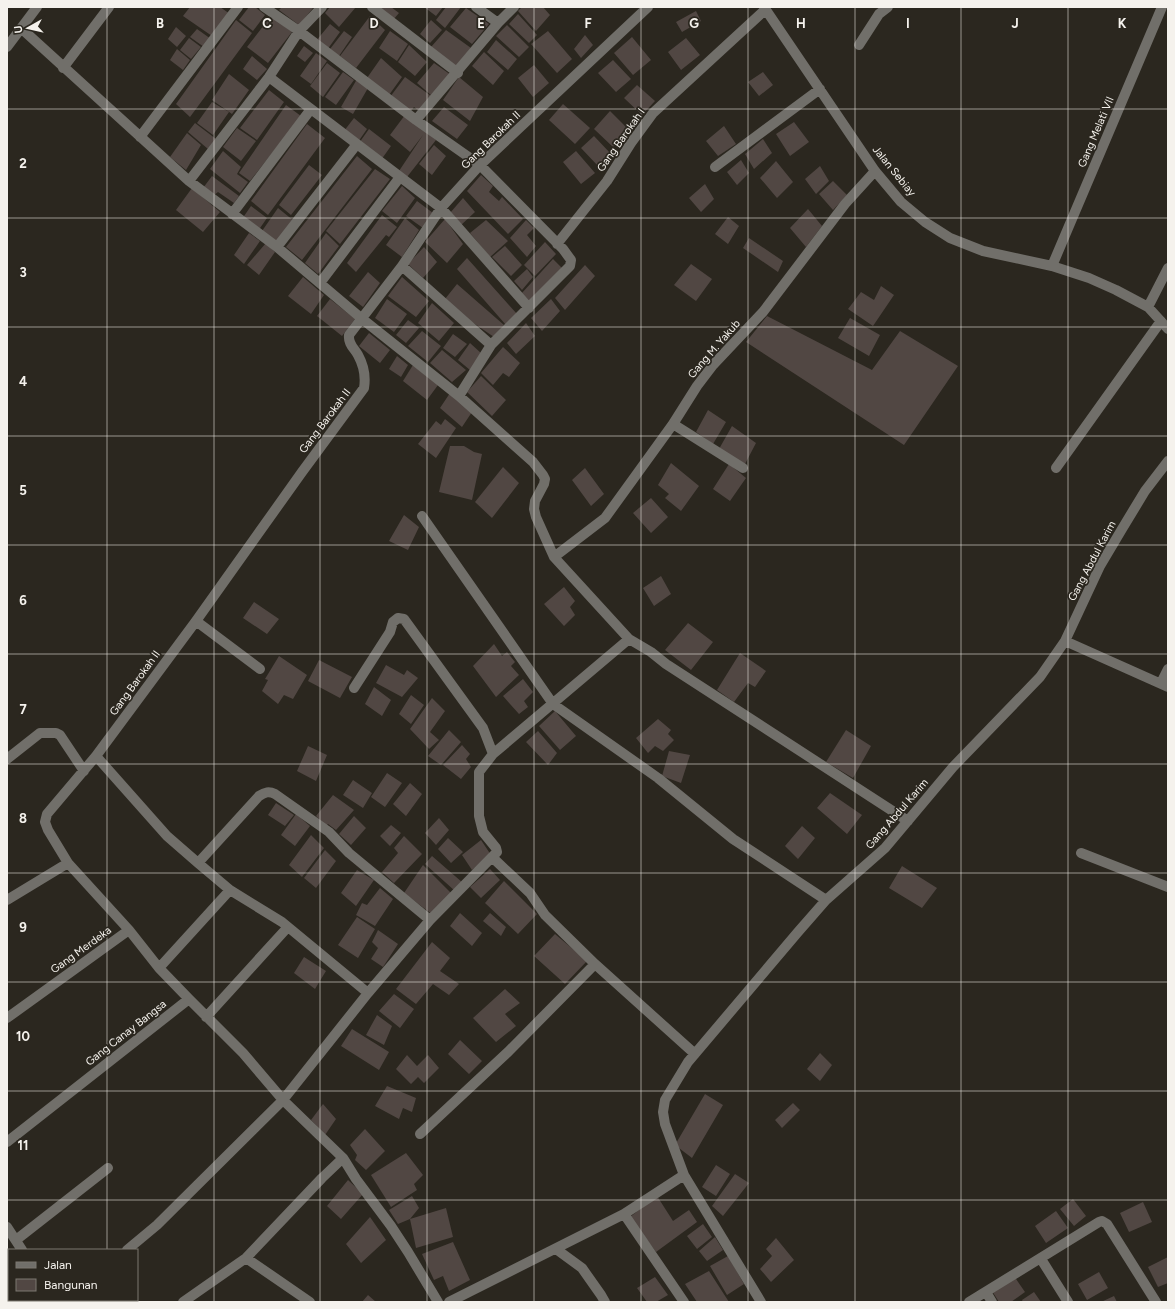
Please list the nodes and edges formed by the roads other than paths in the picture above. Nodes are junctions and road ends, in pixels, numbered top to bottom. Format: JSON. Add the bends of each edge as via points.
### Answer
{"nodes":[{"id":1,"x":37,"y":7,"type":"edge"},
{"id":2,"x":108,"y":7,"type":"edge"},
{"id":3,"x":238,"y":7,"type":"edge"},
{"id":4,"x":264,"y":7,"type":"edge"},
{"id":5,"x":322,"y":7,"type":"edge"},
{"id":6,"x":372,"y":7,"type":"edge"},
{"id":7,"x":476,"y":7,"type":"edge"},
{"id":8,"x":514,"y":7,"type":"edge"},
{"id":9,"x":648,"y":7,"type":"edge"},
{"id":10,"x":888,"y":7,"type":"edge"},
{"id":11,"x":1162,"y":7,"type":"edge"},
{"id":12,"x":765,"y":8,"type":"edge"},
{"id":13,"x":498,"y":23,"type":"junction"},
{"id":14,"x":22,"y":29,"type":"junction"},
{"id":15,"x":299,"y":31,"type":"junction"},
{"id":16,"x":859,"y":45,"type":"dead end"},
{"id":17,"x":7,"y":47,"type":"edge"},
{"id":18,"x":64,"y":68,"type":"junction"},
{"id":19,"x":458,"y":73,"type":"junction"},
{"id":20,"x":269,"y":77,"type":"junction"},
{"id":21,"x":820,"y":89,"type":"junction"},
{"id":22,"x":312,"y":110,"type":"junction"},
{"id":23,"x":416,"y":120,"type":"junction"},
{"id":24,"x":140,"y":137,"type":"junction"},
{"id":25,"x":357,"y":144,"type":"junction"},
{"id":26,"x":480,"y":165,"type":"junction"},
{"id":27,"x":715,"y":167,"type":"dead end"},
{"id":28,"x":875,"y":170,"type":"junction"},
{"id":29,"x":400,"y":177,"type":"junction"},
{"id":30,"x":189,"y":181,"type":"junction"},
{"id":31,"x":441,"y":208,"type":"junction"},
{"id":32,"x":232,"y":214,"type":"junction"},
{"id":33,"x":557,"y":244,"type":"junction"},
{"id":34,"x":276,"y":247,"type":"junction"},
{"id":35,"x":402,"y":266,"type":"junction"},
{"id":36,"x":1052,"y":266,"type":"junction"},
{"id":37,"x":1168,"y":268,"type":"edge"},
{"id":38,"x":320,"y":283,"type":"junction"},
{"id":39,"x":1148,"y":307,"type":"junction"},
{"id":40,"x":529,"y":308,"type":"junction"},
{"id":41,"x":361,"y":318,"type":"junction"},
{"id":42,"x":1161,"y":321,"type":"junction"},
{"id":43,"x":1168,"y":329,"type":"edge"},
{"id":44,"x":491,"y":346,"type":"junction"},
{"id":45,"x":459,"y":396,"type":"junction"},
{"id":46,"x":673,"y":424,"type":"junction"},
{"id":47,"x":1168,"y":461,"type":"edge"},
{"id":48,"x":743,"y":468,"type":"dead end"},
{"id":49,"x":1056,"y":468,"type":"dead end"},
{"id":50,"x":422,"y":516,"type":"dead end"},
{"id":51,"x":554,"y":557,"type":"junction"},
{"id":52,"x":196,"y":621,"type":"junction"},
{"id":53,"x":629,"y":639,"type":"junction"},
{"id":54,"x":1065,"y":641,"type":"junction"},
{"id":55,"x":260,"y":669,"type":"dead end"},
{"id":56,"x":1168,"y":669,"type":"edge"},
{"id":57,"x":1164,"y":685,"type":"edge"},
{"id":58,"x":354,"y":688,"type":"dead end"},
{"id":59,"x":553,"y":704,"type":"junction"},
{"id":60,"x":493,"y":754,"type":"junction"},
{"id":61,"x":96,"y":756,"type":"junction"},
{"id":62,"x":7,"y":759,"type":"edge"},
{"id":63,"x":84,"y":771,"type":"junction"},
{"id":64,"x":47,"y":814,"type":"joint"},
{"id":65,"x":908,"y":821,"type":"junction"},
{"id":66,"x":1081,"y":853,"type":"dead end"},
{"id":67,"x":492,"y":858,"type":"junction"},
{"id":68,"x":68,"y":863,"type":"junction"},
{"id":69,"x":198,"y":863,"type":"junction"},
{"id":70,"x":1168,"y":887,"type":"edge"},
{"id":71,"x":230,"y":890,"type":"junction"},
{"id":72,"x":7,"y":900,"type":"edge"},
{"id":73,"x":826,"y":900,"type":"junction"},
{"id":74,"x":430,"y":920,"type":"junction"},
{"id":75,"x":288,"y":928,"type":"junction"},
{"id":76,"x":129,"y":930,"type":"junction"},
{"id":77,"x":594,"y":964,"type":"junction"},
{"id":78,"x":159,"y":968,"type":"junction"},
{"id":79,"x":368,"y":993,"type":"junction"},
{"id":80,"x":188,"y":999,"type":"junction"},
{"id":81,"x":206,"y":1016,"type":"junction"},
{"id":82,"x":7,"y":1018,"type":"edge"},
{"id":83,"x":695,"y":1054,"type":"junction"},
{"id":84,"x":283,"y":1100,"type":"junction"},
{"id":85,"x":420,"y":1134,"type":"dead end"},
{"id":86,"x":7,"y":1142,"type":"edge"},
{"id":87,"x":343,"y":1158,"type":"junction"},
{"id":88,"x":108,"y":1168,"type":"dead end"},
{"id":89,"x":684,"y":1175,"type":"junction"},
{"id":90,"x":624,"y":1214,"type":"junction"},
{"id":91,"x":7,"y":1227,"type":"edge"},
{"id":92,"x":16,"y":1240,"type":"junction"},
{"id":93,"x":21,"y":1249,"type":"edge"},
{"id":94,"x":128,"y":1249,"type":"edge"},
{"id":95,"x":556,"y":1249,"type":"junction"},
{"id":96,"x":246,"y":1258,"type":"junction"},
{"id":97,"x":1041,"y":1259,"type":"junction"},
{"id":98,"x":986,"y":1292,"type":"junction"},
{"id":99,"x":183,"y":1302,"type":"edge"},
{"id":100,"x":310,"y":1302,"type":"edge"},
{"id":101,"x":438,"y":1302,"type":"edge"},
{"id":102,"x":449,"y":1302,"type":"edge"},
{"id":103,"x":605,"y":1302,"type":"edge"},
{"id":104,"x":684,"y":1302,"type":"edge"},
{"id":105,"x":761,"y":1302,"type":"edge"},
{"id":106,"x":970,"y":1302,"type":"edge"},
{"id":107,"x":992,"y":1302,"type":"edge"},
{"id":108,"x":1068,"y":1302,"type":"edge"},
{"id":109,"x":1156,"y":1302,"type":"edge"}],
"edges":[{"from":1,"to":14,"type":"street"},
{"from":2,"to":18,"type":"street"},
{"from":3,"to":24,"type":"street"},
{"from":4,"to":15,"type":"street"},
{"from":5,"to":15,"type":"street"},
{"from":6,"to":19,"type":"street"},
{"from":7,"to":13,"type":"street"},
{"from":8,"to":13,"type":"street"},
{"from":9,"to":26,"type":"street","name":"Gang Barokah II"},
{"from":10,"to":16,"type":"street","via":[[879,14]]},
{"from":11,"to":36,"type":"street","name":"Gang Melati VII"},
{"from":12,"to":21,"type":"street","name":"Jalan Sebiay"},
{"from":12,"to":33,"type":"street","name":"Gang Barokah I","via":[[653,113],[606,181]]},
{"from":13,"to":19,"type":"street"},
{"from":14,"to":17,"type":"street"},
{"from":14,"to":18,"type":"street"},
{"from":15,"to":20,"type":"street"},
{"from":15,"to":23,"type":"street"},
{"from":18,"to":24,"type":"street"},
{"from":19,"to":23,"type":"street"},
{"from":20,"to":22,"type":"street"},
{"from":20,"to":30,"type":"street"},
{"from":21,"to":27,"type":"street"},
{"from":21,"to":28,"type":"street","name":"Jalan Sebiay"},
{"from":22,"to":25,"type":"street"},
{"from":22,"to":32,"type":"street"},
{"from":23,"to":26,"type":"street"},
{"from":24,"to":30,"type":"street"},
{"from":25,"to":29,"type":"street"},
{"from":25,"to":34,"type":"street"},
{"from":26,"to":31,"type":"street","name":"Gang Barokah II"},
{"from":26,"to":33,"type":"street"},
{"from":28,"to":36,"type":"street","name":"Jalan Sebiay","via":[[901,202],[950,238],[983,252]]},
{"from":28,"to":46,"type":"street","name":"Gang M. Yakub","via":[[845,204],[763,312],[713,365]]},
{"from":29,"to":31,"type":"street"},
{"from":29,"to":38,"type":"street"},
{"from":30,"to":32,"type":"street"},
{"from":31,"to":35,"type":"street","name":"Gang Barokah II"},
{"from":31,"to":40,"type":"street"},
{"from":32,"to":34,"type":"street"},
{"from":33,"to":40,"type":"street","via":[[571,260],[570,266]]},
{"from":34,"to":38,"type":"street"},
{"from":35,"to":41,"type":"street","name":"Gang Barokah II"},
{"from":35,"to":44,"type":"street"},
{"from":36,"to":39,"type":"street","name":"Jalan Sebiay","via":[[1103,284]]},
{"from":37,"to":39,"type":"street"},
{"from":38,"to":41,"type":"street"},
{"from":39,"to":42,"type":"street","name":"Jalan Sebiay"},
{"from":40,"to":44,"type":"street"},
{"from":41,"to":45,"type":"street"},
{"from":41,"to":52,"type":"street","name":"Gang Barokah II","via":[[348,340],[364,367],[364,388]]},
{"from":42,"to":43,"type":"street","name":"Jalan Sebiay"},
{"from":42,"to":49,"type":"street"},
{"from":44,"to":45,"type":"street"},
{"from":45,"to":51,"type":"street","via":[[533,462],[543,475],[544,484],[535,501],[534,509]]},
{"from":46,"to":48,"type":"street"},
{"from":46,"to":51,"type":"street","name":"Gang M. Yakub","via":[[605,518]]},
{"from":47,"to":54,"type":"street","name":"Gang Abdul Karim","via":[[1145,491],[1114,541]]},
{"from":50,"to":59,"type":"street"},
{"from":51,"to":53,"type":"street"},
{"from":52,"to":55,"type":"street"},
{"from":52,"to":61,"type":"street","name":"Gang Barokah II"},
{"from":53,"to":59,"type":"street"},
{"from":53,"to":65,"type":"street"},
{"from":54,"to":57,"type":"street"},
{"from":54,"to":65,"type":"street","name":"Gang Abdul Karim","via":[[1040,677],[953,767]]},
{"from":56,"to":57,"type":"street"},
{"from":58,"to":60,"type":"street","via":[[390,632],[393,622],[398,618],[404,619],[483,728]]},
{"from":59,"to":60,"type":"street"},
{"from":59,"to":73,"type":"street","via":[[658,778],[733,839]]},
{"from":60,"to":67,"type":"street","via":[[479,772],[479,816],[482,832],[496,848],[497,852]]},
{"from":61,"to":63,"type":"street","name":"Gang Barokah II"},
{"from":61,"to":69,"type":"street","via":[[167,836]]},
{"from":62,"to":63,"type":"street","via":[[40,733],[56,733],[60,735]]},
{"from":63,"to":64,"type":"street","name":"Gang Barokah II"},
{"from":64,"to":68,"type":"street","name":"Gang Merdeka","via":[[45,822],[48,830]]},
{"from":65,"to":73,"type":"street","name":"Gang Abdul Karim","via":[[886,848]]},
{"from":66,"to":70,"type":"street"},
{"from":67,"to":74,"type":"street"},
{"from":67,"to":77,"type":"street","via":[[530,893],[545,915]]},
{"from":68,"to":72,"type":"street"},
{"from":68,"to":76,"type":"street","name":"Gang Merdeka"},
{"from":69,"to":71,"type":"street"},
{"from":69,"to":74,"type":"street","via":[[259,796],[264,792],[270,792],[329,832],[355,858]]},
{"from":71,"to":75,"type":"street"},
{"from":71,"to":78,"type":"street"},
{"from":73,"to":83,"type":"street","name":"Gang Abdul Karim"},
{"from":74,"to":79,"type":"street"},
{"from":75,"to":79,"type":"street"},
{"from":75,"to":81,"type":"street"},
{"from":76,"to":78,"type":"street"},
{"from":76,"to":82,"type":"street","name":"Gang Merdeka"},
{"from":77,"to":83,"type":"street"},
{"from":77,"to":85,"type":"street","via":[[508,1052]]},
{"from":78,"to":80,"type":"street"},
{"from":79,"to":84,"type":"street"},
{"from":80,"to":81,"type":"street"},
{"from":80,"to":86,"type":"street","name":"Gang Canay Bangsa"},
{"from":81,"to":84,"type":"street","via":[[244,1052]]},
{"from":83,"to":89,"type":"street","name":"Gang Abdul Karim","via":[[665,1100],[663,1112]]},
{"from":84,"to":87,"type":"street"},
{"from":84,"to":94,"type":"street","via":[[157,1225]]},
{"from":87,"to":96,"type":"street"},
{"from":87,"to":101,"type":"street","via":[[391,1226]]},
{"from":88,"to":92,"type":"street"},
{"from":89,"to":90,"type":"street"},
{"from":89,"to":105,"type":"street","name":"Gang Abdul Karim"},
{"from":90,"to":95,"type":"street"},
{"from":90,"to":104,"type":"street"},
{"from":91,"to":92,"type":"street"},
{"from":92,"to":93,"type":"street"},
{"from":95,"to":102,"type":"street"},
{"from":95,"to":103,"type":"street","via":[[582,1268]]},
{"from":96,"to":99,"type":"street"},
{"from":96,"to":100,"type":"street"},
{"from":97,"to":98,"type":"street"},
{"from":97,"to":108,"type":"street"},
{"from":97,"to":109,"type":"street","via":[[1099,1222],[1105,1222]]},
{"from":98,"to":106,"type":"street"},
{"from":98,"to":107,"type":"street"}]}
